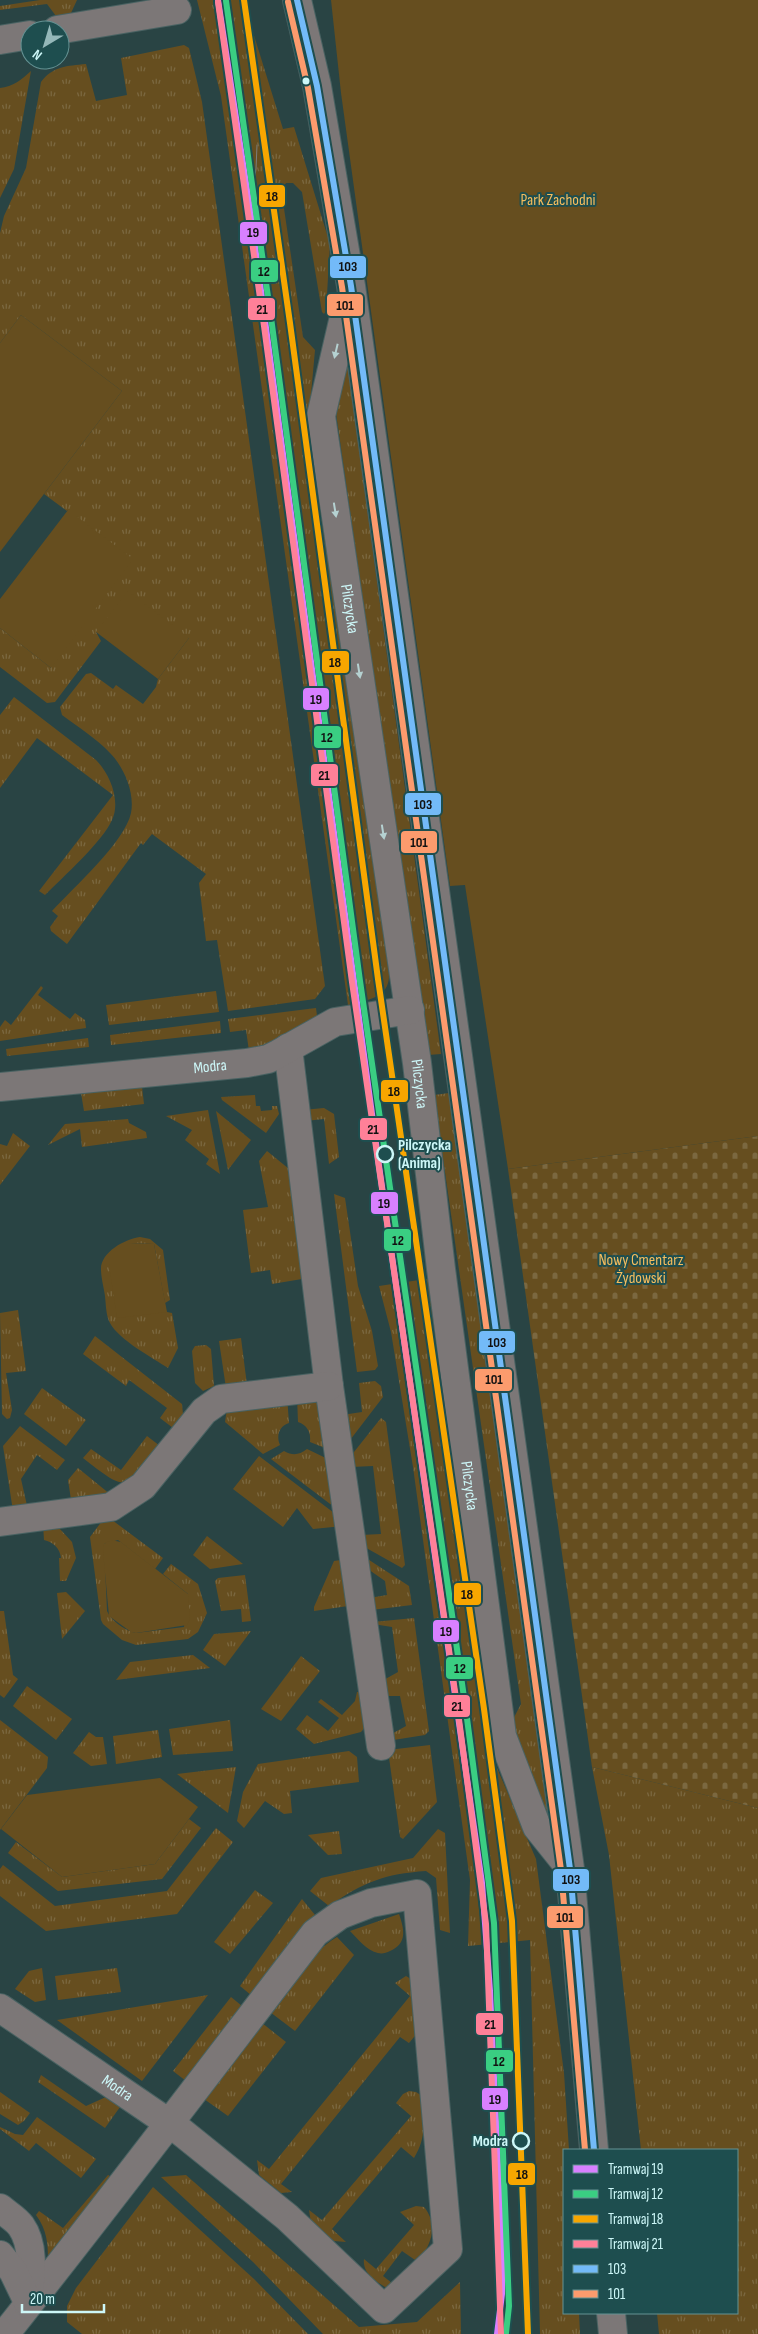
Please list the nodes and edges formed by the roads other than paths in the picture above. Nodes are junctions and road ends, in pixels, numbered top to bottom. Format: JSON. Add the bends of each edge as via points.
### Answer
{"nodes":[{"id":1,"x":297,"y":0,"type":"edge"},
{"id":2,"x":177,"y":10,"type":"dead end"},
{"id":3,"x":70,"y":28,"type":"edge"},
{"id":4,"x":20,"y":37,"type":"edge"},
{"id":5,"x":0,"y":40,"type":"edge"},
{"id":6,"x":351,"y":286,"type":"junction"},
{"id":7,"x":410,"y":1010,"type":"junction"},
{"id":8,"x":288,"y":1048,"type":"junction"},
{"id":9,"x":0,"y":1087,"type":"edge"},
{"id":10,"x":329,"y":1386,"type":"junction"},
{"id":11,"x":0,"y":1522,"type":"edge"},
{"id":12,"x":381,"y":1746,"type":"dead end"},
{"id":13,"x":570,"y":1868,"type":"junction"},
{"id":14,"x":0,"y":2008,"type":"edge"},
{"id":15,"x":168,"y":2122,"type":"junction"},
{"id":16,"x":594,"y":2149,"type":"edge"},
{"id":17,"x":0,"y":2208,"type":"edge"},
{"id":18,"x":0,"y":2255,"type":"edge"},
{"id":19,"x":28,"y":2304,"type":"junction"},
{"id":20,"x":611,"y":2314,"type":"edge"},
{"id":21,"x":8,"y":2329,"type":"edge"},
{"id":22,"x":613,"y":2334,"type":"edge"}],
"edges":[{"from":1,"to":6,"type":"street","name":"Pilczycka","via":[[317,86]]},
{"from":2,"to":3,"type":"street"},
{"from":4,"to":5,"type":"street"},
{"from":6,"to":7,"type":"street","name":"Pilczycka","one_way":true,"via":[[321,416]]},
{"from":6,"to":13,"type":"street","name":"Pilczycka"},
{"from":7,"to":8,"type":"street","name":"Modra","via":[[335,1022]]},
{"from":7,"to":13,"type":"street","name":"Pilczycka","via":[[502,1736],[538,1827]]},
{"from":8,"to":9,"type":"street","name":"Modra","via":[[268,1059],[247,1063]]},
{"from":8,"to":10,"type":"street"},
{"from":10,"to":11,"type":"street","via":[[220,1399],[204,1411],[144,1486],[124,1500],[111,1507]]},
{"from":10,"to":12,"type":"street"},
{"from":13,"to":16,"type":"street","name":"Pilczycka"},
{"from":14,"to":15,"type":"street","name":"Modra"},
{"from":15,"to":15,"type":"street","name":"Modra","via":[[315,1933],[340,1915],[370,1903],[417,1894],[448,2249],[384,2309],[287,2217]]},
{"from":15,"to":19,"type":"street"},
{"from":17,"to":19,"type":"street","via":[[21,2226],[28,2243]]},
{"from":18,"to":19,"type":"street"},
{"from":19,"to":21,"type":"street"},
{"from":20,"to":22,"type":"street"}]}
